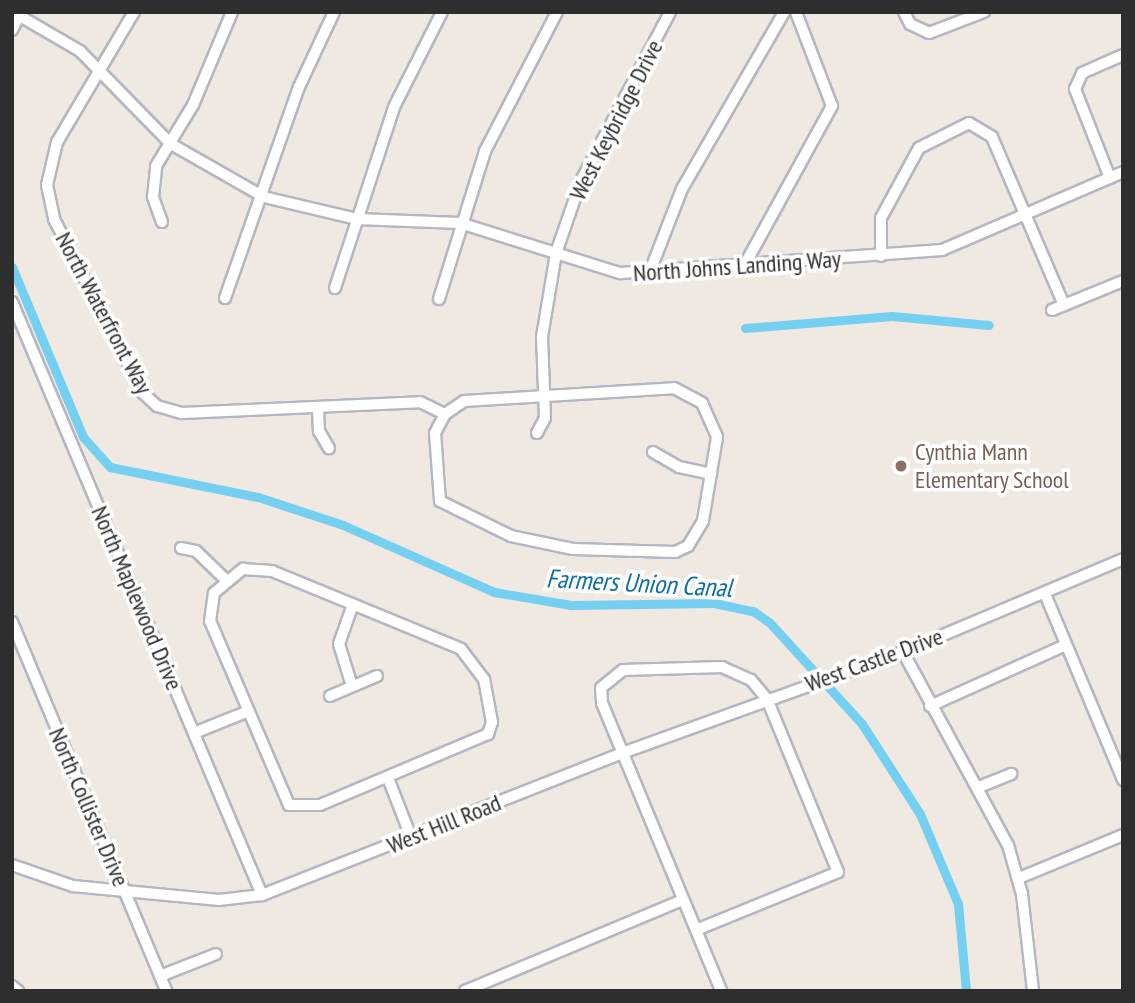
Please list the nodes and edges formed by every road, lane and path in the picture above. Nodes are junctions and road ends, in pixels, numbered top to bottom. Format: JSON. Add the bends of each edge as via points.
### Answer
{"nodes":[{"id":1,"x":134,"y":12,"type":"edge"},
{"id":2,"x":232,"y":12,"type":"edge"},
{"id":3,"x":334,"y":12,"type":"edge"},
{"id":4,"x":442,"y":12,"type":"edge"},
{"id":5,"x":557,"y":12,"type":"edge"},
{"id":6,"x":670,"y":12,"type":"edge"},
{"id":7,"x":784,"y":12,"type":"edge"},
{"id":8,"x":796,"y":12,"type":"edge"},
{"id":9,"x":904,"y":12,"type":"edge"},
{"id":10,"x":984,"y":12,"type":"edge"},
{"id":11,"x":18,"y":13,"type":"edge"},
{"id":12,"x":12,"y":30,"type":"edge"},
{"id":13,"x":1123,"y":55,"type":"edge"},
{"id":14,"x":101,"y":71,"type":"junction"},
{"id":15,"x":171,"y":144,"type":"junction"},
{"id":16,"x":1123,"y":172,"type":"edge"},
{"id":17,"x":1110,"y":178,"type":"junction"},
{"id":18,"x":264,"y":197,"type":"junction"},
{"id":19,"x":1025,"y":215,"type":"junction"},
{"id":20,"x":357,"y":219,"type":"junction"},
{"id":21,"x":162,"y":222,"type":"dead end"},
{"id":22,"x":460,"y":223,"type":"junction"},
{"id":23,"x":555,"y":253,"type":"junction"},
{"id":24,"x":881,"y":256,"type":"junction"},
{"id":25,"x":744,"y":266,"type":"junction"},
{"id":26,"x":649,"y":274,"type":"junction"},
{"id":27,"x":1123,"y":281,"type":"edge"},
{"id":28,"x":335,"y":288,"type":"dead end"},
{"id":29,"x":225,"y":298,"type":"dead end"},
{"id":30,"x":439,"y":299,"type":"dead end"},
{"id":31,"x":12,"y":302,"type":"edge"},
{"id":32,"x":1064,"y":305,"type":"junction"},
{"id":33,"x":1052,"y":310,"type":"dead end"},
{"id":34,"x":545,"y":395,"type":"junction"},
{"id":35,"x":318,"y":407,"type":"junction"},
{"id":36,"x":445,"y":414,"type":"junction"},
{"id":37,"x":537,"y":433,"type":"dead end"},
{"id":38,"x":329,"y":448,"type":"dead end"},
{"id":39,"x":653,"y":452,"type":"dead end"},
{"id":40,"x":711,"y":474,"type":"junction"},
{"id":41,"x":181,"y":548,"type":"dead end"},
{"id":42,"x":1123,"y":559,"type":"edge"},
{"id":43,"x":225,"y":579,"type":"junction"},
{"id":44,"x":1045,"y":594,"type":"junction"},
{"id":45,"x":353,"y":604,"type":"junction"},
{"id":46,"x":12,"y":622,"type":"edge"},
{"id":47,"x":1066,"y":645,"type":"junction"},
{"id":48,"x":902,"y":652,"type":"junction"},
{"id":49,"x":377,"y":676,"type":"dead end"},
{"id":50,"x":352,"y":686,"type":"junction"},
{"id":51,"x":330,"y":696,"type":"dead end"},
{"id":52,"x":767,"y":699,"type":"junction"},
{"id":53,"x":930,"y":706,"type":"junction"},
{"id":54,"x":246,"y":712,"type":"junction"},
{"id":55,"x":194,"y":733,"type":"junction"},
{"id":56,"x":622,"y":752,"type":"junction"},
{"id":57,"x":1011,"y":774,"type":"dead end"},
{"id":58,"x":388,"y":778,"type":"junction"},
{"id":59,"x":1123,"y":780,"type":"edge"},
{"id":60,"x":979,"y":787,"type":"junction"},
{"id":61,"x":1123,"y":835,"type":"edge"},
{"id":62,"x":411,"y":837,"type":"junction"},
{"id":63,"x":12,"y":865,"type":"edge"},
{"id":64,"x":1019,"y":877,"type":"junction"},
{"id":65,"x":123,"y":889,"type":"junction"},
{"id":66,"x":262,"y":895,"type":"junction"},
{"id":67,"x":683,"y":900,"type":"junction"},
{"id":68,"x":696,"y":930,"type":"junction"},
{"id":69,"x":216,"y":954,"type":"dead end"},
{"id":70,"x":160,"y":976,"type":"junction"},
{"id":71,"x":12,"y":986,"type":"edge"},
{"id":72,"x":18,"y":991,"type":"edge"},
{"id":73,"x":166,"y":991,"type":"edge"},
{"id":74,"x":465,"y":991,"type":"edge"},
{"id":75,"x":721,"y":991,"type":"edge"},
{"id":76,"x":1033,"y":991,"type":"edge"}],
"edges":[{"from":1,"to":14,"type":"street","name":"North Waterfront Way"},
{"from":2,"to":15,"type":"street"},
{"from":3,"to":18,"type":"street","via":[[299,87]]},
{"from":4,"to":20,"type":"street","via":[[394,107]]},
{"from":5,"to":22,"type":"street","via":[[509,99]]},
{"from":6,"to":23,"type":"street","name":"West Keybridge Drive","via":[[581,181]]},
{"from":7,"to":26,"type":"street","via":[[682,189]]},
{"from":8,"to":25,"type":"street","via":[[832,106]]},
{"from":9,"to":10,"type":"street","via":[[919,30],[942,30]]},
{"from":11,"to":12,"type":"street"},
{"from":11,"to":14,"type":"street","name":"North Johns Landing Way"},
{"from":13,"to":17,"type":"street","via":[[1077,78],[1075,89]]},
{"from":14,"to":15,"type":"street","name":"North Johns Landing Way"},
{"from":14,"to":35,"type":"street","name":"North Waterfront Way","via":[[57,142],[48,194],[54,219],[142,393],[157,406],[182,413]]},
{"from":15,"to":18,"type":"street","name":"North Johns Landing Way"},
{"from":15,"to":21,"type":"street","via":[[152,183]]},
{"from":16,"to":17,"type":"street","name":"North Johns Landing Way"},
{"from":17,"to":19,"type":"street","name":"North Johns Landing Way"},
{"from":18,"to":20,"type":"street","name":"North Johns Landing Way"},
{"from":18,"to":29,"type":"street"},
{"from":19,"to":24,"type":"street","name":"North Johns Landing Way","via":[[942,250]]},
{"from":19,"to":24,"type":"street","via":[[982,127],[969,123],[947,130],[919,148],[881,218]]},
{"from":19,"to":32,"type":"street"},
{"from":20,"to":22,"type":"street","name":"North Johns Landing Way"},
{"from":20,"to":28,"type":"street"},
{"from":22,"to":23,"type":"street","name":"North Johns Landing Way"},
{"from":22,"to":30,"type":"street"},
{"from":23,"to":26,"type":"street","name":"North Johns Landing Way","via":[[620,273]]},
{"from":23,"to":34,"type":"street","name":"West Keybridge Drive","via":[[542,337]]},
{"from":24,"to":25,"type":"street","name":"North Johns Landing Way"},
{"from":25,"to":26,"type":"street","name":"North Johns Landing Way"},
{"from":27,"to":32,"type":"street"},
{"from":31,"to":55,"type":"street","name":"North Maplewood Drive"},
{"from":32,"to":33,"type":"street"},
{"from":34,"to":36,"type":"street","via":[[477,398]]},
{"from":34,"to":37,"type":"street","name":"West Keybridge Drive","via":[[545,418]]},
{"from":34,"to":40,"type":"street","via":[[674,388],[702,403],[717,438]]},
{"from":35,"to":36,"type":"street","name":"North Waterfront Way","via":[[420,402]]},
{"from":35,"to":38,"type":"street","via":[[319,431]]},
{"from":36,"to":40,"type":"street","via":[[433,447],[440,501],[511,536],[573,549],[660,555],[688,546],[703,520]]},
{"from":39,"to":40,"type":"street","via":[[678,467]]},
{"from":41,"to":43,"type":"street","via":[[196,551]]},
{"from":42,"to":44,"type":"street","name":"West Castle Drive"},
{"from":43,"to":45,"type":"street","via":[[263,568]]},
{"from":43,"to":54,"type":"street","via":[[214,593],[210,621]]},
{"from":44,"to":47,"type":"street"},
{"from":44,"to":48,"type":"street","name":"West Castle Drive"},
{"from":45,"to":50,"type":"street","via":[[340,644]]},
{"from":45,"to":58,"type":"street","via":[[476,661],[492,722],[488,734]]},
{"from":46,"to":65,"type":"street","name":"North Collister Drive"},
{"from":47,"to":53,"type":"street"},
{"from":47,"to":59,"type":"street"},
{"from":48,"to":52,"type":"street","name":"West Castle Drive"},
{"from":48,"to":53,"type":"street"},
{"from":49,"to":50,"type":"street"},
{"from":50,"to":51,"type":"street"},
{"from":52,"to":56,"type":"street","name":"West Castle Drive"},
{"from":52,"to":56,"type":"street","via":[[751,680],[722,667],[623,670],[601,688]]},
{"from":52,"to":68,"type":"street","via":[[838,872]]},
{"from":53,"to":60,"type":"street"},
{"from":54,"to":55,"type":"street"},
{"from":54,"to":58,"type":"street","via":[[283,798],[308,809]]},
{"from":55,"to":66,"type":"street","name":"North Maplewood Drive"},
{"from":56,"to":62,"type":"street","name":"West Hill Road"},
{"from":56,"to":67,"type":"street"},
{"from":57,"to":60,"type":"street"},
{"from":58,"to":62,"type":"street"},
{"from":60,"to":64,"type":"street"},
{"from":61,"to":64,"type":"street"},
{"from":62,"to":66,"type":"street","name":"West Hill Road"},
{"from":63,"to":65,"type":"street","name":"West Hill Road","via":[[73,886]]},
{"from":64,"to":76,"type":"street"},
{"from":65,"to":66,"type":"street","name":"West Hill Road","via":[[219,900]]},
{"from":65,"to":70,"type":"street","name":"North Collister Drive"},
{"from":67,"to":68,"type":"street"},
{"from":67,"to":74,"type":"street"},
{"from":68,"to":75,"type":"street"},
{"from":69,"to":70,"type":"street"},
{"from":70,"to":73,"type":"street","name":"North Collister Drive"},
{"from":71,"to":72,"type":"street"}]}
